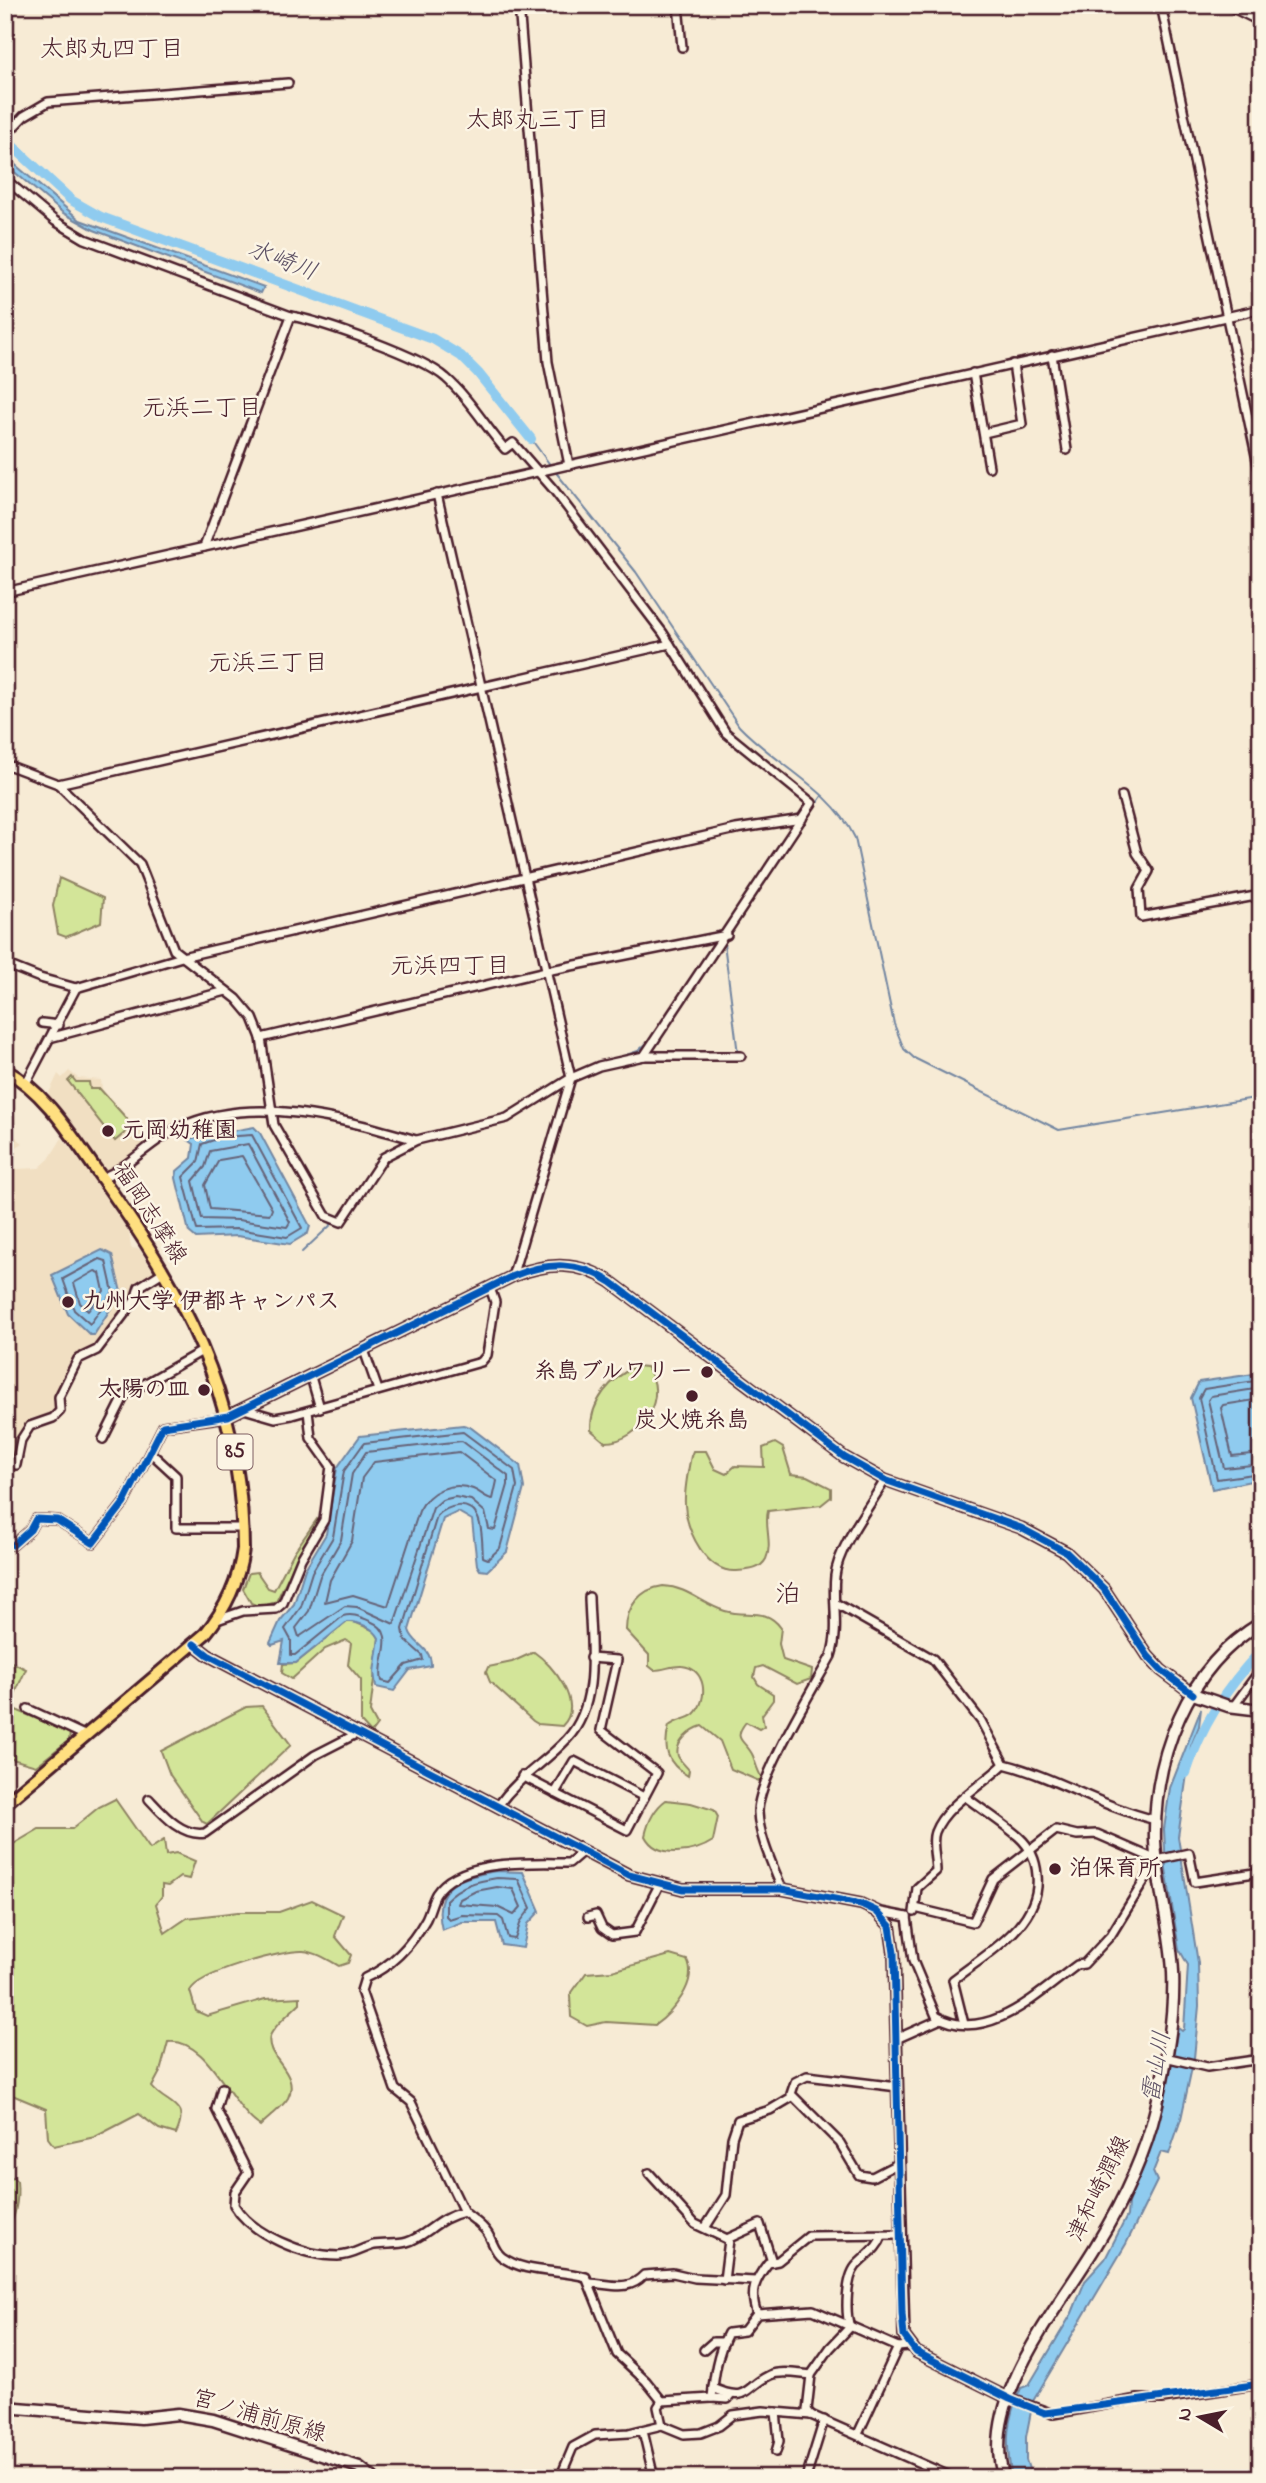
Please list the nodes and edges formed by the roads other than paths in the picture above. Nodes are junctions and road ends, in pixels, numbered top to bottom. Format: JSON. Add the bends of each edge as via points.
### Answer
{"nodes":[{"id":1,"x":519,"y":5,"type":"edge"},
{"id":2,"x":678,"y":5,"type":"edge"},
{"id":3,"x":1161,"y":5,"type":"edge"},
{"id":4,"x":1227,"y":5,"type":"edge"},
{"id":5,"x":1261,"y":22,"type":"edge"},
{"id":6,"x":682,"y":47,"type":"dead end"},
{"id":7,"x":288,"y":82,"type":"dead end"},
{"id":8,"x":5,"y":136,"type":"edge"},
{"id":9,"x":5,"y":179,"type":"edge"},
{"id":10,"x":1261,"y":309,"type":"edge"},
{"id":11,"x":291,"y":316,"type":"junction"},
{"id":12,"x":1225,"y":317,"type":"junction"},
{"id":13,"x":1052,"y":355,"type":"junction"},
{"id":14,"x":1013,"y":364,"type":"junction"},
{"id":15,"x":973,"y":373,"type":"junction"},
{"id":16,"x":984,"y":433,"type":"junction"},
{"id":17,"x":1067,"y":450,"type":"dead end"},
{"id":18,"x":569,"y":465,"type":"junction"},
{"id":19,"x":989,"y":467,"type":"dead end"},
{"id":20,"x":537,"y":472,"type":"junction"},
{"id":21,"x":1261,"y":479,"type":"edge"},
{"id":22,"x":437,"y":494,"type":"junction"},
{"id":23,"x":204,"y":547,"type":"junction"},
{"id":24,"x":5,"y":592,"type":"edge"},
{"id":25,"x":670,"y":644,"type":"junction"},
{"id":26,"x":482,"y":688,"type":"junction"},
{"id":27,"x":5,"y":764,"type":"edge"},
{"id":28,"x":58,"y":784,"type":"junction"},
{"id":29,"x":1122,"y":796,"type":"dead end"},
{"id":30,"x":799,"y":819,"type":"junction"},
{"id":31,"x":525,"y":878,"type":"junction"},
{"id":32,"x":1261,"y":895,"type":"edge"},
{"id":33,"x":723,"y":934,"type":"junction"},
{"id":34,"x":183,"y":957,"type":"junction"},
{"id":35,"x":5,"y":964,"type":"edge"},
{"id":36,"x":546,"y":971,"type":"junction"},
{"id":37,"x":76,"y":988,"type":"junction"},
{"id":38,"x":226,"y":991,"type":"junction"},
{"id":39,"x":42,"y":1023,"type":"dead end"},
{"id":40,"x":59,"y":1025,"type":"junction"},
{"id":41,"x":53,"y":1037,"type":"junction"},
{"id":42,"x":261,"y":1038,"type":"junction"},
{"id":43,"x":644,"y":1056,"type":"junction"},
{"id":44,"x":738,"y":1056,"type":"dead end"},
{"id":45,"x":5,"y":1070,"type":"edge"},
{"id":46,"x":570,"y":1076,"type":"junction"},
{"id":47,"x":26,"y":1083,"type":"junction"},
{"id":48,"x":271,"y":1110,"type":"junction"},
{"id":49,"x":416,"y":1140,"type":"junction"},
{"id":50,"x":102,"y":1178,"type":"junction"},
{"id":51,"x":163,"y":1272,"type":"junction"},
{"id":52,"x":512,"y":1277,"type":"junction"},
{"id":53,"x":490,"y":1288,"type":"junction"},
{"id":54,"x":204,"y":1350,"type":"junction"},
{"id":55,"x":364,"y":1350,"type":"junction"},
{"id":56,"x":311,"y":1377,"type":"junction"},
{"id":57,"x":378,"y":1390,"type":"junction"},
{"id":58,"x":320,"y":1408,"type":"junction"},
{"id":59,"x":244,"y":1409,"type":"junction"},
{"id":60,"x":308,"y":1411,"type":"junction"},
{"id":61,"x":228,"y":1416,"type":"junction"},
{"id":62,"x":103,"y":1439,"type":"dead end"},
{"id":63,"x":150,"y":1452,"type":"junction"},
{"id":64,"x":16,"y":1465,"type":"dead end"},
{"id":65,"x":885,"y":1480,"type":"junction"},
{"id":66,"x":243,"y":1528,"type":"junction"},
{"id":67,"x":13,"y":1545,"type":"dead end"},
{"id":68,"x":589,"y":1597,"type":"dead end"},
{"id":69,"x":837,"y":1604,"type":"junction"},
{"id":70,"x":216,"y":1620,"type":"junction"},
{"id":71,"x":1261,"y":1623,"type":"edge"},
{"id":72,"x":194,"y":1644,"type":"junction"},
{"id":73,"x":590,"y":1658,"type":"junction"},
{"id":74,"x":1261,"y":1669,"type":"edge"},
{"id":75,"x":1193,"y":1694,"type":"junction"},
{"id":76,"x":1230,"y":1707,"type":"junction"},
{"id":77,"x":28,"y":1709,"type":"dead end"},
{"id":78,"x":1261,"y":1710,"type":"edge"},
{"id":79,"x":358,"y":1733,"type":"junction"},
{"id":80,"x":86,"y":1736,"type":"junction"},
{"id":81,"x":1004,"y":1764,"type":"junction"},
{"id":82,"x":522,"y":1776,"type":"junction"},
{"id":83,"x":555,"y":1793,"type":"junction"},
{"id":84,"x":644,"y":1797,"type":"junction"},
{"id":85,"x":967,"y":1798,"type":"junction"},
{"id":86,"x":149,"y":1799,"type":"dead end"},
{"id":87,"x":5,"y":1804,"type":"edge"},
{"id":88,"x":497,"y":1807,"type":"junction"},
{"id":89,"x":1156,"y":1819,"type":"junction"},
{"id":90,"x":1029,"y":1851,"type":"junction"},
{"id":91,"x":582,"y":1852,"type":"junction"},
{"id":92,"x":1159,"y":1859,"type":"junction"},
{"id":93,"x":1261,"y":1872,"type":"edge"},
{"id":94,"x":659,"y":1885,"type":"junction"},
{"id":95,"x":782,"y":1889,"type":"junction"},
{"id":96,"x":915,"y":1908,"type":"junction"},
{"id":97,"x":876,"y":1911,"type":"junction"},
{"id":98,"x":588,"y":1917,"type":"dead end"},
{"id":99,"x":907,"y":1917,"type":"junction"},
{"id":100,"x":941,"y":2019,"type":"junction"},
{"id":101,"x":964,"y":2024,"type":"junction"},
{"id":102,"x":897,"y":2039,"type":"junction"},
{"id":103,"x":1167,"y":2058,"type":"junction"},
{"id":104,"x":1261,"y":2059,"type":"edge"},
{"id":105,"x":898,"y":2087,"type":"junction"},
{"id":106,"x":222,"y":2088,"type":"dead end"},
{"id":107,"x":792,"y":2097,"type":"junction"},
{"id":108,"x":899,"y":2163,"type":"junction"},
{"id":109,"x":649,"y":2173,"type":"dead end"},
{"id":110,"x":464,"y":2212,"type":"junction"},
{"id":111,"x":705,"y":2228,"type":"junction"},
{"id":112,"x":900,"y":2235,"type":"junction"},
{"id":113,"x":882,"y":2236,"type":"junction"},
{"id":114,"x":727,"y":2239,"type":"junction"},
{"id":115,"x":772,"y":2262,"type":"junction"},
{"id":116,"x":724,"y":2280,"type":"junction"},
{"id":117,"x":755,"y":2281,"type":"junction"},
{"id":118,"x":590,"y":2283,"type":"junction"},
{"id":119,"x":757,"y":2314,"type":"junction"},
{"id":120,"x":850,"y":2327,"type":"junction"},
{"id":121,"x":724,"y":2342,"type":"junction"},
{"id":122,"x":909,"y":2346,"type":"junction"},
{"id":123,"x":898,"y":2347,"type":"junction"},
{"id":124,"x":704,"y":2350,"type":"dead end"},
{"id":125,"x":811,"y":2375,"type":"junction"},
{"id":126,"x":1261,"y":2384,"type":"edge"},
{"id":127,"x":713,"y":2388,"type":"junction"},
{"id":128,"x":729,"y":2397,"type":"junction"},
{"id":129,"x":712,"y":2398,"type":"junction"},
{"id":130,"x":1008,"y":2398,"type":"junction"},
{"id":131,"x":662,"y":2401,"type":"junction"},
{"id":132,"x":5,"y":2407,"type":"edge"},
{"id":133,"x":776,"y":2412,"type":"junction"},
{"id":134,"x":811,"y":2414,"type":"junction"},
{"id":135,"x":733,"y":2415,"type":"junction"},
{"id":136,"x":824,"y":2420,"type":"junction"},
{"id":137,"x":662,"y":2425,"type":"junction"},
{"id":138,"x":642,"y":2431,"type":"junction"},
{"id":139,"x":858,"y":2434,"type":"junction"},
{"id":140,"x":776,"y":2452,"type":"dead end"},
{"id":141,"x":373,"y":2478,"type":"edge"},
{"id":142,"x":560,"y":2478,"type":"edge"},
{"id":143,"x":654,"y":2478,"type":"edge"},
{"id":144,"x":806,"y":2478,"type":"edge"},
{"id":145,"x":954,"y":2478,"type":"edge"},
{"id":146,"x":1004,"y":2478,"type":"edge"}],
"edges":[{"from":1,"to":18,"type":"street","via":[[548,362]]},
{"from":2,"to":6,"type":"street"},
{"from":3,"to":12,"type":"street"},
{"from":4,"to":5,"type":"street"},
{"from":7,"to":8,"type":"street","via":[[48,102]]},
{"from":9,"to":11,"type":"street","via":[[55,221],[85,239]]},
{"from":10,"to":12,"type":"street"},
{"from":11,"to":20,"type":"street","via":[[436,370],[505,449],[513,443]]},
{"from":11,"to":23,"type":"street"},
{"from":12,"to":13,"type":"street"},
{"from":12,"to":21,"type":"street"},
{"from":13,"to":14,"type":"street"},
{"from":13,"to":17,"type":"street"},
{"from":14,"to":15,"type":"street"},
{"from":14,"to":16,"type":"street","via":[[1022,424]]},
{"from":15,"to":16,"type":"street"},
{"from":15,"to":18,"type":"street"},
{"from":16,"to":19,"type":"street"},
{"from":18,"to":20,"type":"street"},
{"from":20,"to":22,"type":"street"},
{"from":20,"to":25,"type":"street"},
{"from":22,"to":23,"type":"street"},
{"from":22,"to":26,"type":"street"},
{"from":23,"to":24,"type":"street"},
{"from":25,"to":26,"type":"street"},
{"from":25,"to":30,"type":"street","via":[[726,733],[810,802]]},
{"from":26,"to":28,"type":"street"},
{"from":26,"to":31,"type":"street"},
{"from":27,"to":28,"type":"street"},
{"from":28,"to":34,"type":"street","via":[[140,864],[174,950]]},
{"from":29,"to":32,"type":"street","via":[[1138,853],[1149,871],[1139,889],[1141,917]]},
{"from":30,"to":31,"type":"street"},
{"from":30,"to":33,"type":"street","via":[[787,847]]},
{"from":31,"to":34,"type":"street"},
{"from":31,"to":36,"type":"street"},
{"from":33,"to":36,"type":"street"},
{"from":33,"to":43,"type":"street"},
{"from":34,"to":37,"type":"street"},
{"from":34,"to":38,"type":"street"},
{"from":35,"to":37,"type":"street"},
{"from":36,"to":42,"type":"street"},
{"from":36,"to":46,"type":"street"},
{"from":37,"to":40,"type":"street"},
{"from":38,"to":41,"type":"street"},
{"from":38,"to":42,"type":"street","via":[[253,1017]]},
{"from":39,"to":40,"type":"street"},
{"from":40,"to":41,"type":"street"},
{"from":41,"to":47,"type":"street"},
{"from":42,"to":48,"type":"street"},
{"from":43,"to":44,"type":"street"},
{"from":43,"to":46,"type":"street"},
{"from":45,"to":47,"type":"main road","name":"福岡志摩線","number":"85"},
{"from":46,"to":49,"type":"street","via":[[507,1118]]},
{"from":46,"to":52,"type":"street"},
{"from":47,"to":50,"type":"main road","name":"福岡志摩線","number":"85"},
{"from":48,"to":49,"type":"street"},
{"from":48,"to":49,"type":"street","via":[[274,1125],[326,1216],[341,1222],[384,1157]]},
{"from":48,"to":50,"type":"street","via":[[186,1124]]},
{"from":50,"to":51,"type":"main road","name":"福岡志摩線","number":"85"},
{"from":51,"to":54,"type":"main road","name":"福岡志摩線","number":"85"},
{"from":51,"to":64,"type":"street","via":[[139,1287],[135,1300],[97,1350],[78,1359],[59,1397],[60,1412],[30,1426],[21,1440]]},
{"from":52,"to":53,"type":"street"},
{"from":52,"to":65,"type":"street","via":[[553,1265],[581,1267],[602,1276],[830,1447]]},
{"from":53,"to":55,"type":"street"},
{"from":53,"to":57,"type":"street","via":[[495,1302],[485,1360]]},
{"from":54,"to":61,"type":"main road","name":"福岡志摩線","number":"85"},
{"from":54,"to":62,"type":"street","via":[[125,1395]]},
{"from":55,"to":56,"type":"street"},
{"from":55,"to":57,"type":"street"},
{"from":56,"to":58,"type":"street"},
{"from":56,"to":59,"type":"street"},
{"from":57,"to":58,"type":"street"},
{"from":58,"to":60,"type":"street"},
{"from":59,"to":60,"type":"street","via":[[275,1418]]},
{"from":59,"to":61,"type":"street"},
{"from":60,"to":70,"type":"street","via":[[311,1438],[331,1466],[320,1531],[276,1609],[243,1611]]},
{"from":61,"to":63,"type":"street","via":[[163,1426]]},
{"from":61,"to":66,"type":"main road","name":"福岡志摩線","number":"85"},
{"from":63,"to":66,"type":"street","via":[[176,1476],[176,1528]]},
{"from":63,"to":67,"type":"street","via":[[124,1503],[93,1543],[57,1520],[36,1519]]},
{"from":65,"to":69,"type":"street","via":[[835,1572]]},
{"from":65,"to":75,"type":"street","via":[[1021,1528],[1066,1552],[1104,1589],[1148,1656]]},
{"from":66,"to":70,"type":"main road","name":"福岡志摩線","number":"85","via":[[241,1565]]},
{"from":68,"to":73,"type":"street"},
{"from":69,"to":81,"type":"street","via":[[933,1659],[981,1721]]},
{"from":69,"to":95,"type":"street","via":[[831,1656],[784,1741],[759,1802],[759,1818]]},
{"from":70,"to":72,"type":"main road","name":"福岡志摩線","number":"85"},
{"from":71,"to":75,"type":"main road","name":"津和崎潤線","via":[[1228,1644]]},
{"from":72,"to":79,"type":"street"},
{"from":72,"to":80,"type":"main road","name":"福岡志摩線","number":"85"},
{"from":73,"to":82,"type":"street","via":[[587,1699],[577,1727]]},
{"from":73,"to":84,"type":"street","via":[[616,1658],[601,1728],[657,1773]]},
{"from":74,"to":76,"type":"street"},
{"from":75,"to":76,"type":"main road"},
{"from":75,"to":89,"type":"main road","name":"津和崎潤線","via":[[1167,1747]]},
{"from":76,"to":78,"type":"main road"},
{"from":77,"to":80,"type":"street"},
{"from":79,"to":86,"type":"street","via":[[315,1755],[205,1833],[191,1833]]},
{"from":79,"to":88,"type":"street"},
{"from":80,"to":87,"type":"main road","name":"福岡志摩線","number":"85"},
{"from":81,"to":85,"type":"street"},
{"from":81,"to":89,"type":"street"},
{"from":82,"to":83,"type":"street"},
{"from":82,"to":88,"type":"street"},
{"from":83,"to":84,"type":"street","via":[[574,1761]]},
{"from":83,"to":84,"type":"street","via":[[627,1830]]},
{"from":85,"to":90,"type":"street","via":[[1019,1837]]},
{"from":85,"to":96,"type":"street","via":[[948,1810],[935,1831],[936,1871],[917,1888]]},
{"from":88,"to":91,"type":"street"},
{"from":89,"to":92,"type":"main road","name":"津和崎潤線"},
{"from":90,"to":92,"type":"street","via":[[1056,1830],[1097,1833]]},
{"from":90,"to":96,"type":"street","via":[[993,1880],[973,1922]]},
{"from":90,"to":101,"type":"street","via":[[1038,1879],[1028,1916],[953,1980]]},
{"from":91,"to":94,"type":"street"},
{"from":91,"to":110,"type":"street","via":[[569,1863],[508,1863],[453,1879],[436,1895],[410,1943],[381,1971],[365,1978],[361,1987],[395,2089],[411,2102]]},
{"from":92,"to":93,"type":"street","via":[[1189,1853],[1195,1882]]},
{"from":92,"to":101,"type":"street","via":[[1111,1935],[1084,1964],[1013,2012]]},
{"from":92,"to":103,"type":"main road","name":"津和崎潤線","via":[[1173,1973]]},
{"from":94,"to":95,"type":"street","via":[[696,1890]]},
{"from":94,"to":98,"type":"street","via":[[635,1932],[612,1935],[596,1915]]},
{"from":95,"to":97,"type":"street"},
{"from":96,"to":99,"type":"street"},
{"from":97,"to":99,"type":"street"},
{"from":97,"to":102,"type":"street","via":[[890,1926],[893,1937]]},
{"from":99,"to":100,"type":"street","via":[[914,1965]]},
{"from":100,"to":101,"type":"street"},
{"from":100,"to":102,"type":"street"},
{"from":102,"to":105,"type":"street"},
{"from":103,"to":104,"type":"street","via":[[1212,2066]]},
{"from":103,"to":130,"type":"main road","name":"津和崎潤線","via":[[1155,2112],[1132,2175]]},
{"from":105,"to":107,"type":"street","via":[[807,2076],[795,2082]]},
{"from":105,"to":108,"type":"street"},
{"from":106,"to":110,"type":"street","via":[[216,2109],[248,2173],[234,2192],[234,2205],[270,2235],[340,2256],[374,2245],[407,2242],[438,2220]]},
{"from":107,"to":108,"type":"street","via":[[840,2143],[859,2175],[872,2177]]},
{"from":107,"to":111,"type":"street","via":[[738,2120],[726,2195]]},
{"from":108,"to":112,"type":"street"},
{"from":109,"to":111,"type":"street","via":[[695,2224]]},
{"from":110,"to":118,"type":"street","via":[[479,2223],[496,2252],[511,2262],[586,2277]]},
{"from":111,"to":114,"type":"street"},
{"from":112,"to":113,"type":"street"},
{"from":112,"to":122,"type":"street","via":[[902,2313]]},
{"from":113,"to":115,"type":"street","via":[[809,2236]]},
{"from":113,"to":120,"type":"street","via":[[879,2246],[852,2272]]},
{"from":114,"to":115,"type":"street","via":[[760,2224]]},
{"from":114,"to":116,"type":"street","via":[[730,2247]]},
{"from":115,"to":117,"type":"street"},
{"from":116,"to":117,"type":"street"},
{"from":116,"to":118,"type":"street","via":[[673,2273],[643,2275],[634,2286],[626,2287]]},
{"from":117,"to":119,"type":"street"},
{"from":118,"to":131,"type":"street","via":[[617,2354]]},
{"from":119,"to":120,"type":"street","via":[[813,2310]]},
{"from":119,"to":121,"type":"street","via":[[744,2331],[729,2333]]},
{"from":120,"to":123,"type":"street"},
{"from":120,"to":125,"type":"street"},
{"from":121,"to":124,"type":"street","via":[[713,2342]]},
{"from":121,"to":127,"type":"street"},
{"from":122,"to":123,"type":"street"},
{"from":122,"to":130,"type":"street"},
{"from":123,"to":139,"type":"street"},
{"from":125,"to":128,"type":"street","via":[[773,2374],[752,2390]]},
{"from":125,"to":134,"type":"street","via":[[807,2410]]},
{"from":126,"to":130,"type":"street","via":[[1053,2414]]},
{"from":127,"to":128,"type":"street"},
{"from":127,"to":129,"type":"street"},
{"from":128,"to":129,"type":"street"},
{"from":128,"to":135,"type":"street"},
{"from":129,"to":131,"type":"street"},
{"from":130,"to":146,"type":"main road","name":"津和崎潤線","via":[[999,2450]]},
{"from":131,"to":137,"type":"street","via":[[658,2406]]},
{"from":132,"to":141,"type":"main road","name":"宮ノ浦前原線","via":[[141,2418],[178,2414],[213,2420],[359,2467]]},
{"from":133,"to":134,"type":"street"},
{"from":133,"to":135,"type":"street"},
{"from":133,"to":140,"type":"street"},
{"from":134,"to":136,"type":"street"},
{"from":135,"to":137,"type":"street","via":[[701,2433],[684,2434]]},
{"from":136,"to":139,"type":"street"},
{"from":136,"to":144,"type":"street"},
{"from":137,"to":138,"type":"street"},
{"from":138,"to":142,"type":"street","via":[[583,2439],[573,2447]]},
{"from":138,"to":143,"type":"street"},
{"from":139,"to":145,"type":"street"}]}
